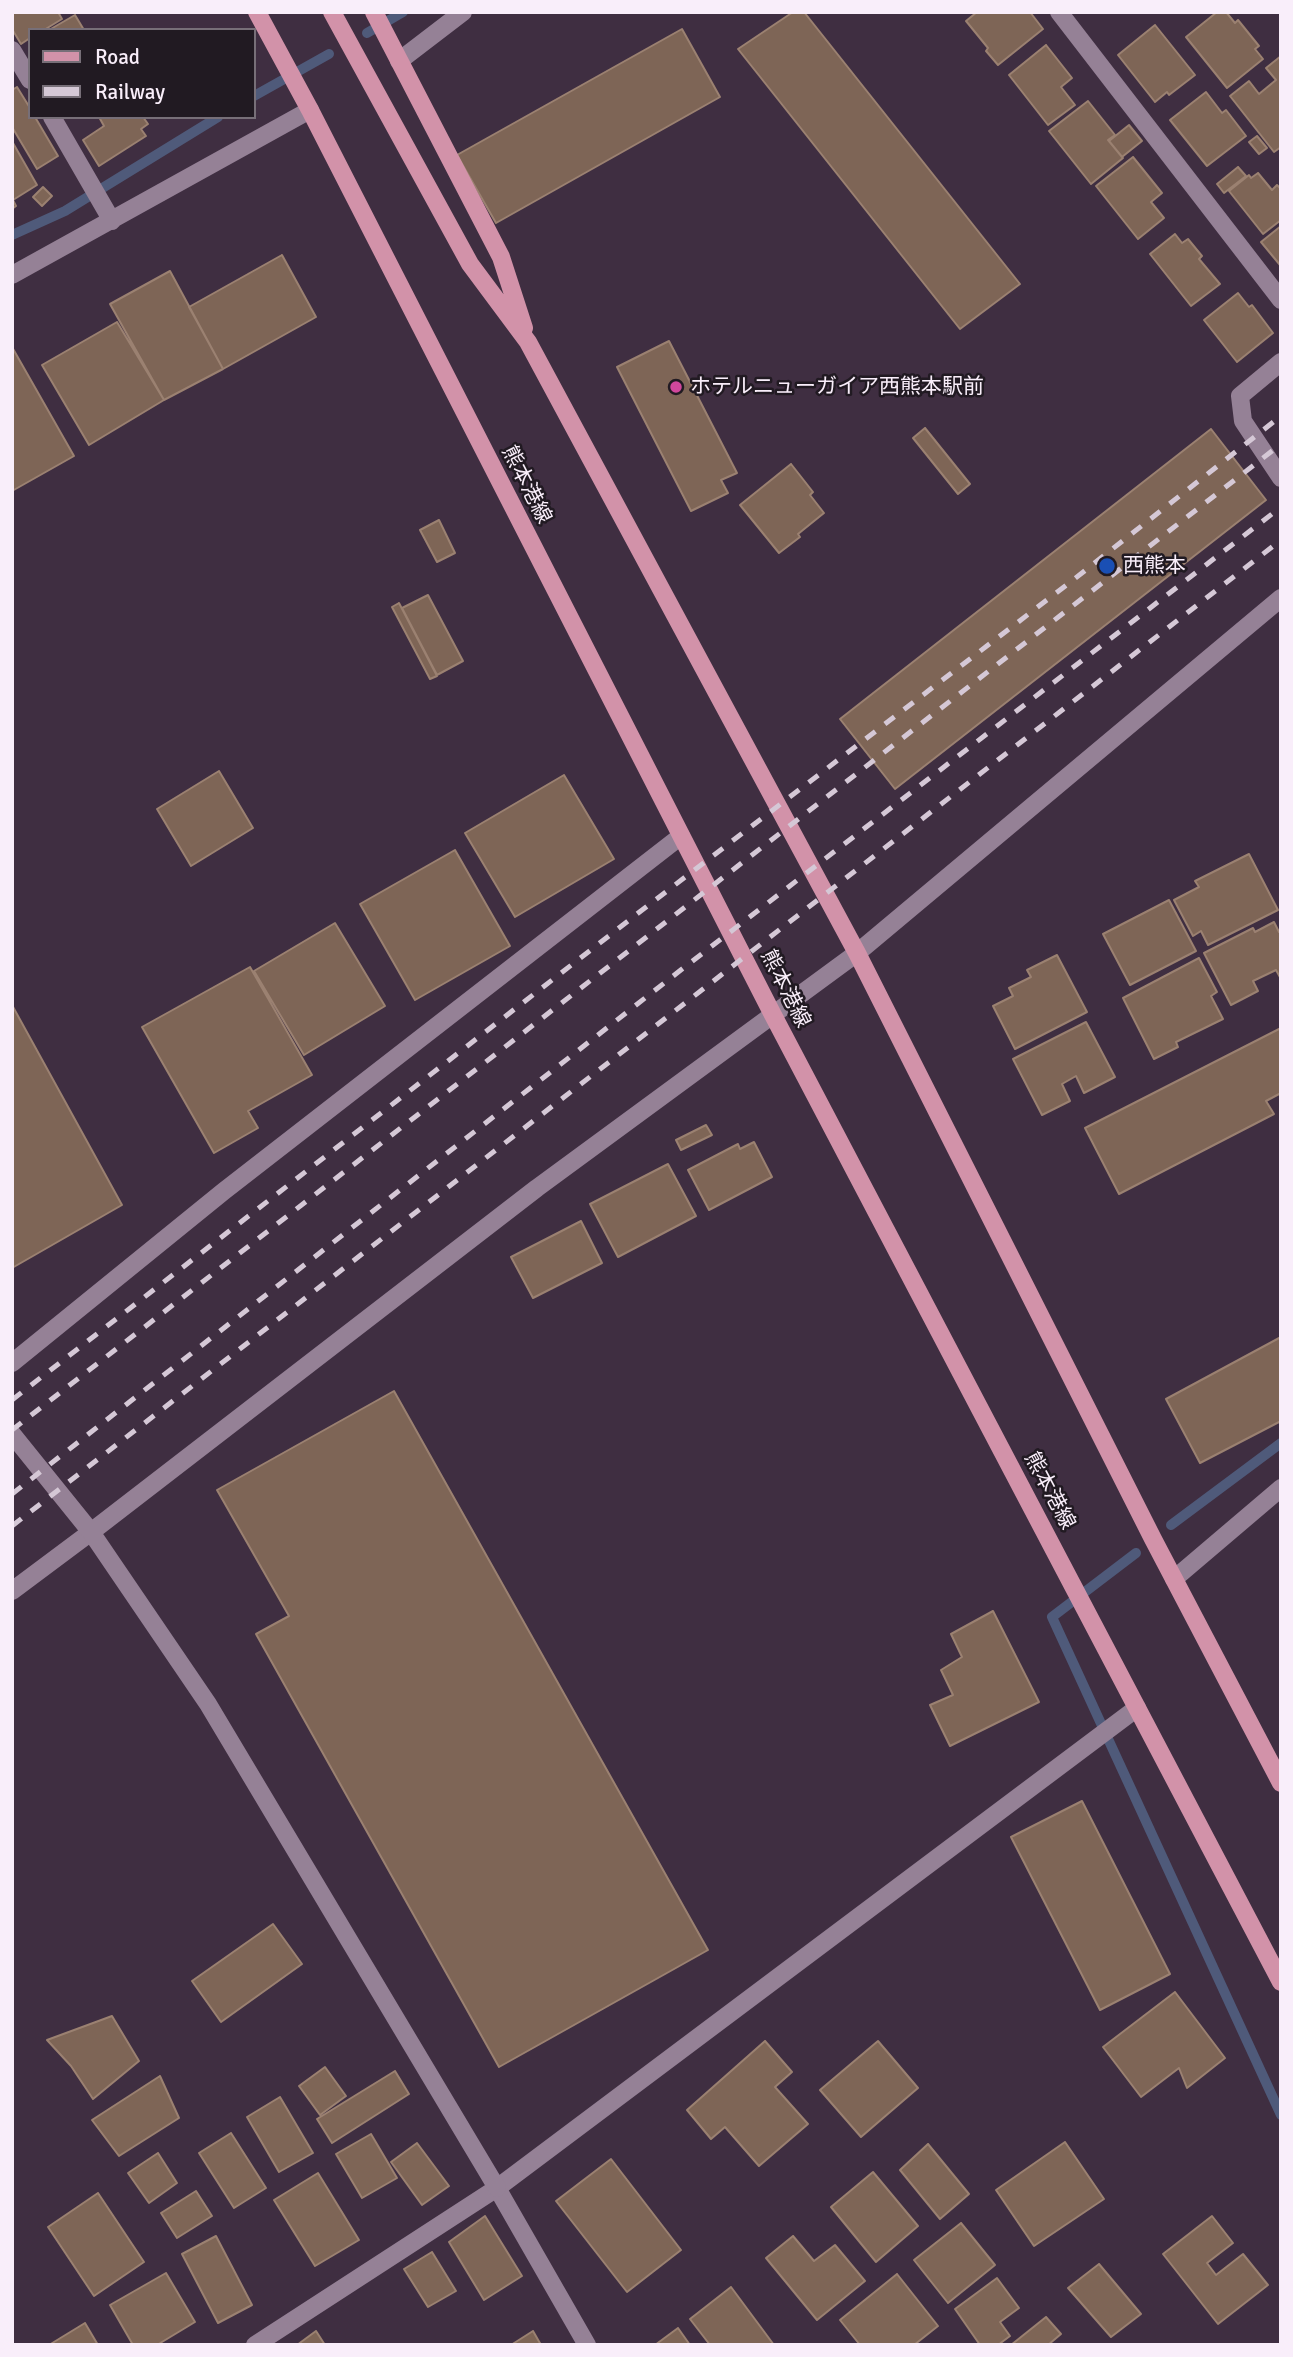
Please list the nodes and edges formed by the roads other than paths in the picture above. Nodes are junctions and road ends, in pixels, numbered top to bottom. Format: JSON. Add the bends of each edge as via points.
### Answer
{"nodes":[{"id":1,"x":257,"y":12,"type":"edge"},
{"id":2,"x":332,"y":12,"type":"edge"},
{"id":3,"x":374,"y":12,"type":"edge"},
{"id":4,"x":463,"y":12,"type":"edge"},
{"id":5,"x":1059,"y":12,"type":"edge"},
{"id":6,"x":12,"y":50,"type":"edge"},
{"id":7,"x":399,"y":61,"type":"junction"},
{"id":8,"x":28,"y":77,"type":"edge"},
{"id":9,"x":310,"y":110,"type":"junction"},
{"id":10,"x":53,"y":119,"type":"edge"},
{"id":11,"x":112,"y":221,"type":"junction"},
{"id":12,"x":12,"y":275,"type":"edge"},
{"id":13,"x":1281,"y":300,"type":"edge"},
{"id":14,"x":528,"y":342,"type":"junction"},
{"id":15,"x":1281,"y":362,"type":"edge"},
{"id":16,"x":1281,"y":478,"type":"edge"},
{"id":17,"x":1281,"y":598,"type":"edge"},
{"id":18,"x":681,"y":836,"type":"junction"},
{"id":19,"x":857,"y":953,"type":"junction"},
{"id":20,"x":773,"y":1015,"type":"junction"},
{"id":21,"x":12,"y":1363,"type":"edge"},
{"id":22,"x":12,"y":1434,"type":"edge"},
{"id":23,"x":1281,"y":1489,"type":"edge"},
{"id":24,"x":91,"y":1532,"type":"junction"},
{"id":25,"x":1174,"y":1579,"type":"junction"},
{"id":26,"x":12,"y":1591,"type":"edge"},
{"id":27,"x":1137,"y":1708,"type":"junction"},
{"id":28,"x":1281,"y":1783,"type":"edge"},
{"id":29,"x":1281,"y":1982,"type":"edge"},
{"id":30,"x":497,"y":2188,"type":"junction"},
{"id":31,"x":255,"y":2345,"type":"edge"},
{"id":32,"x":587,"y":2345,"type":"edge"}],
"edges":[{"from":1,"to":9,"type":"main road","name":"熊本港線"},
{"from":2,"to":14,"type":"main road","via":[[470,264]]},
{"from":3,"to":7,"type":"main road"},
{"from":4,"to":7,"type":"street"},
{"from":5,"to":13,"type":"street"},
{"from":6,"to":8,"type":"street"},
{"from":7,"to":14,"type":"main road","via":[[501,257]]},
{"from":9,"to":11,"type":"street"},
{"from":9,"to":18,"type":"main road","name":"熊本港線"},
{"from":10,"to":11,"type":"street"},
{"from":11,"to":12,"type":"street"},
{"from":14,"to":19,"type":"main road"},
{"from":15,"to":16,"type":"street","via":[[1240,396],[1243,421]]},
{"from":17,"to":19,"type":"street"},
{"from":18,"to":20,"type":"main road","name":"熊本港線"},
{"from":18,"to":21,"type":"street"},
{"from":19,"to":20,"type":"street"},
{"from":19,"to":25,"type":"main road"},
{"from":20,"to":24,"type":"street","via":[[537,1188]]},
{"from":20,"to":27,"type":"main road","name":"熊本港線"},
{"from":22,"to":24,"type":"street"},
{"from":23,"to":25,"type":"street"},
{"from":24,"to":26,"type":"street"},
{"from":24,"to":30,"type":"street","via":[[208,1704]]},
{"from":25,"to":28,"type":"main road"},
{"from":27,"to":29,"type":"main road","name":"熊本港線"},
{"from":27,"to":30,"type":"street"},
{"from":30,"to":31,"type":"street"},
{"from":30,"to":32,"type":"street"}]}
